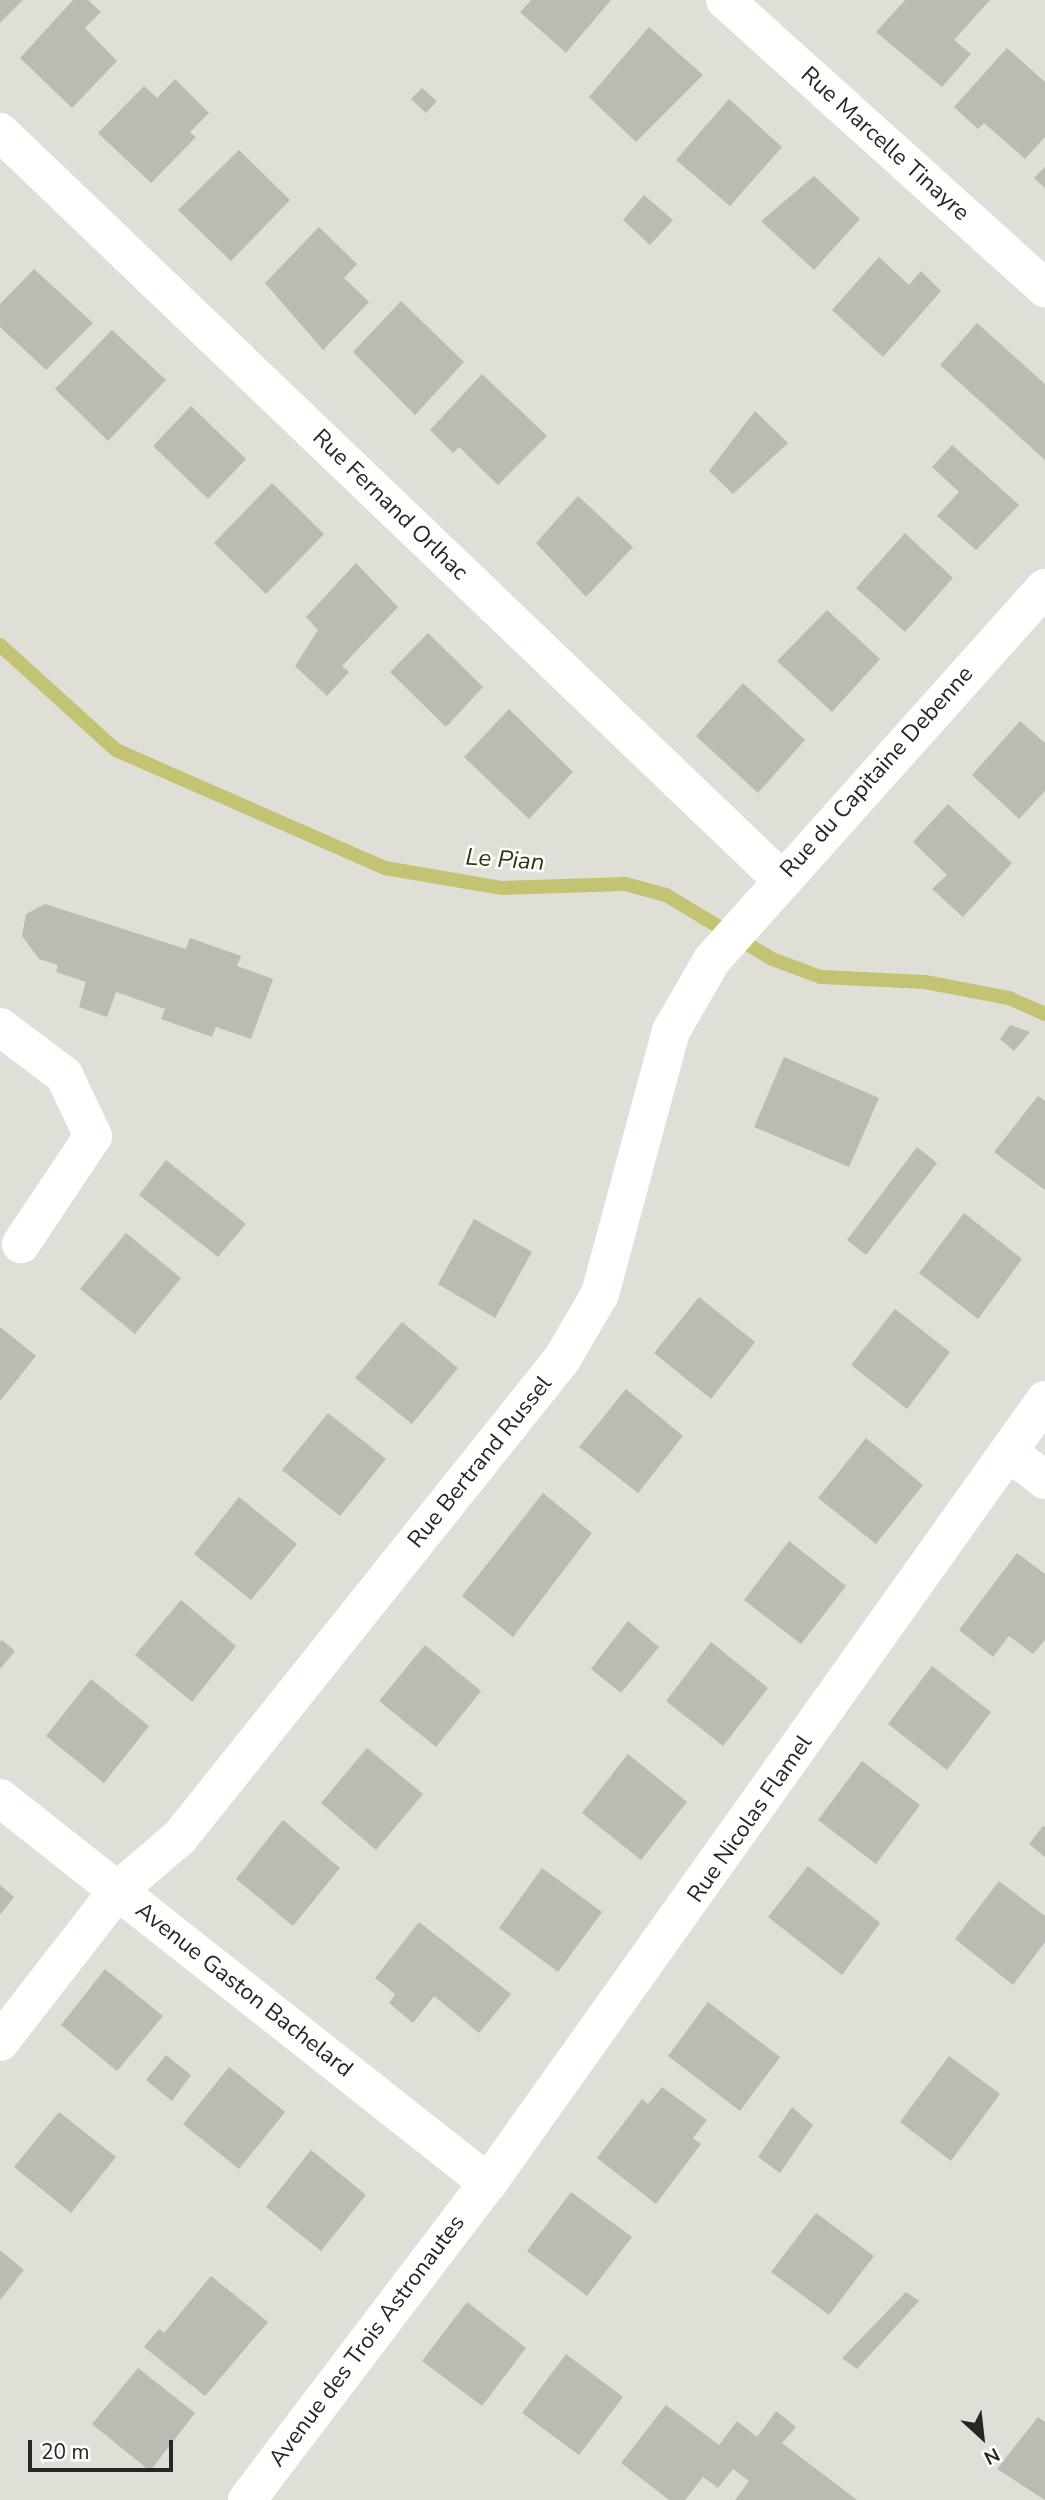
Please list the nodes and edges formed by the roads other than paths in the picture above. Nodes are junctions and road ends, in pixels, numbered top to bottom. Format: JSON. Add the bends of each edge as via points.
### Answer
{"nodes":[{"id":1,"x":725,"y":0,"type":"edge"},
{"id":2,"x":0,"y":132,"type":"edge"},
{"id":3,"x":1045,"y":288,"type":"edge"},
{"id":4,"x":1045,"y":588,"type":"edge"},
{"id":5,"x":780,"y":879,"type":"junction"},
{"id":6,"x":712,"y":960,"type":"joint"},
{"id":7,"x":0,"y":1027,"type":"edge"},
{"id":8,"x":21,"y":1244,"type":"dead end"},
{"id":9,"x":1045,"y":1400,"type":"edge"},
{"id":10,"x":1010,"y":1453,"type":"junction"},
{"id":11,"x":1045,"y":1480,"type":"edge"},
{"id":12,"x":0,"y":1798,"type":"edge"},
{"id":13,"x":118,"y":1890,"type":"junction"},
{"id":14,"x":0,"y":2042,"type":"edge"},
{"id":15,"x":488,"y":2183,"type":"junction"},
{"id":16,"x":252,"y":2498,"type":"edge"}],
"edges":[{"from":1,"to":3,"type":"street","name":"Rue Marcelle Tinayre"},
{"from":2,"to":5,"type":"street","name":"Rue Fernand Orlhac"},
{"from":4,"to":5,"type":"street","name":"Rue du Capitaine Debenne"},
{"from":5,"to":6,"type":"street","name":"Rue du Capitaine Debenne"},
{"from":6,"to":13,"type":"street","name":"Rue Bertrand Russel","via":[[671,1031],[600,1294],[562,1359],[180,1837]]},
{"from":7,"to":8,"type":"street","via":[[64,1074],[93,1136]]},
{"from":9,"to":10,"type":"street","name":"Rue Nicolas Flamel"},
{"from":10,"to":11,"type":"street"},
{"from":10,"to":15,"type":"street","name":"Rue Nicolas Flamel"},
{"from":12,"to":13,"type":"street","name":"Avenue Gaston Bachelard"},
{"from":13,"to":14,"type":"street","name":"Rue Bertrand Russel"},
{"from":13,"to":15,"type":"street","name":"Avenue Gaston Bachelard"},
{"from":15,"to":16,"type":"street","name":"Avenue des Trois Astronautes"}]}
